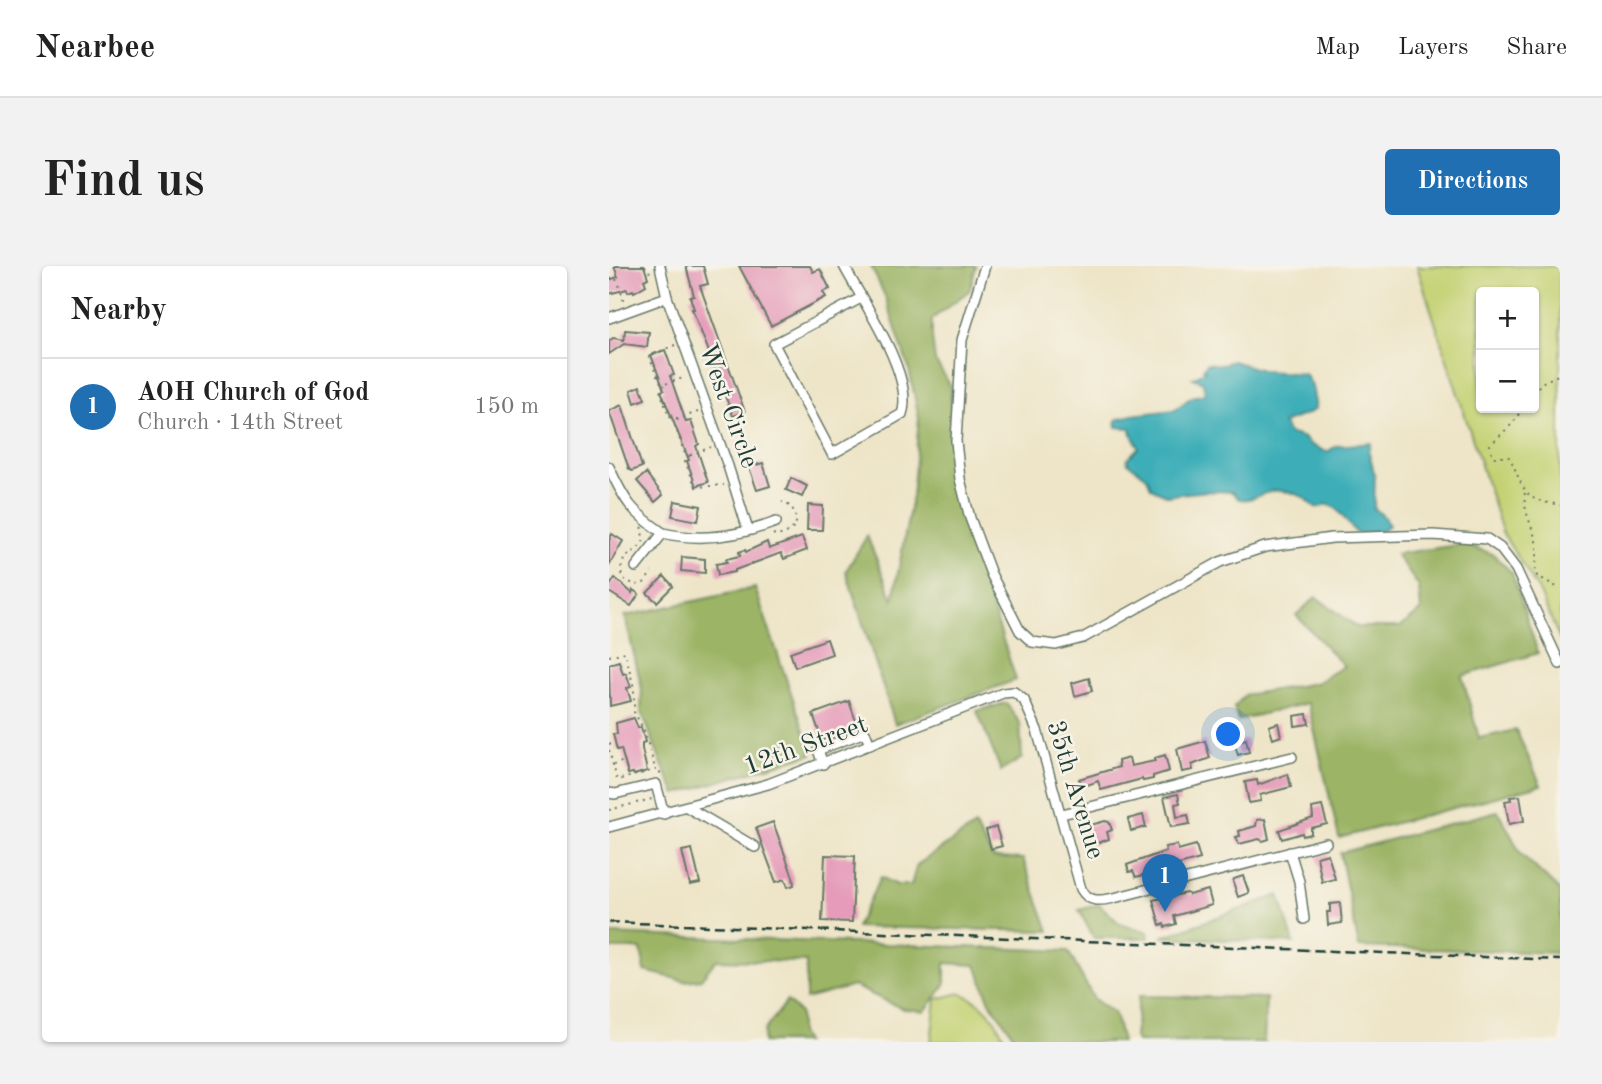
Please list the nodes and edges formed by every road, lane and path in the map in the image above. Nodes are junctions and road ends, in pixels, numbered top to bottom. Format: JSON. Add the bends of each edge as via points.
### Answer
{"nodes":[{"id":1,"x":645,"y":266,"type":"edge"},
{"id":2,"x":844,"y":266,"type":"edge"},
{"id":3,"x":985,"y":266,"type":"edge"},
{"id":4,"x":656,"y":270,"type":"edge"},
{"id":5,"x":609,"y":279,"type":"edge"},
{"id":6,"x":667,"y":297,"type":"junction"},
{"id":7,"x":861,"y":298,"type":"junction"},
{"id":8,"x":617,"y":305,"type":"dead end"},
{"id":9,"x":609,"y":318,"type":"edge"},
{"id":10,"x":676,"y":345,"type":"dead end"},
{"id":11,"x":1560,"y":374,"type":"edge"},
{"id":12,"x":687,"y":376,"type":"dead end"},
{"id":13,"x":665,"y":384,"type":"junction"},
{"id":14,"x":1539,"y":386,"type":"edge"},
{"id":15,"x":699,"y":411,"type":"dead end"},
{"id":16,"x":1520,"y":413,"type":"edge"},
{"id":17,"x":678,"y":419,"type":"junction"},
{"id":18,"x":712,"y":447,"type":"dead end"},
{"id":19,"x":691,"y":454,"type":"junction"},
{"id":20,"x":609,"y":467,"type":"edge"},
{"id":21,"x":726,"y":485,"type":"dead end"},
{"id":22,"x":1525,"y":492,"type":"junction"},
{"id":23,"x":1560,"y":505,"type":"edge"},
{"id":24,"x":776,"y":522,"type":"dead end"},
{"id":25,"x":748,"y":530,"type":"junction"},
{"id":26,"x":663,"y":533,"type":"junction"},
{"id":27,"x":636,"y":568,"type":"dead end"},
{"id":28,"x":1560,"y":589,"type":"edge"},
{"id":29,"x":609,"y":656,"type":"edge"},
{"id":30,"x":1560,"y":664,"type":"edge"},
{"id":31,"x":632,"y":678,"type":"junction"},
{"id":32,"x":628,"y":679,"type":"dead end"},
{"id":33,"x":1014,"y":692,"type":"joint"},
{"id":34,"x":615,"y":742,"type":"dead end"},
{"id":35,"x":609,"y":744,"type":"edge"},
{"id":36,"x":870,"y":745,"type":"junction"},
{"id":37,"x":1292,"y":757,"type":"dead end"},
{"id":38,"x":652,"y":760,"type":"junction"},
{"id":39,"x":624,"y":761,"type":"dead end"},
{"id":40,"x":644,"y":762,"type":"dead end"},
{"id":41,"x":823,"y":764,"type":"junction"},
{"id":42,"x":613,"y":765,"type":"dead end"},
{"id":43,"x":655,"y":770,"type":"dead end"},
{"id":44,"x":609,"y":793,"type":"edge"},
{"id":45,"x":687,"y":807,"type":"junction"},
{"id":46,"x":664,"y":814,"type":"junction"},
{"id":47,"x":1062,"y":814,"type":"junction"},
{"id":48,"x":609,"y":827,"type":"edge"},
{"id":49,"x":1326,"y":843,"type":"dead end"},
{"id":50,"x":755,"y":847,"type":"dead end"},
{"id":51,"x":1290,"y":852,"type":"junction"},
{"id":52,"x":1304,"y":919,"type":"dead end"}],
"edges":[{"from":1,"to":4,"type":"path"},
{"from":2,"to":7,"type":"street"},
{"from":3,"to":30,"type":"street","via":[[962,340],[956,441],[960,479],[991,574],[1020,631],[1032,642],[1056,645],[1083,638],[1220,562],[1265,547],[1332,538],[1433,535],[1487,539],[1500,548],[1516,569]]},
{"from":4,"to":6,"type":"street","name":"West Circle"},
{"from":5,"to":8,"type":"path","via":[[618,281],[625,303]]},
{"from":6,"to":9,"type":"street"},
{"from":6,"to":25,"type":"street","name":"West Circle"},
{"from":7,"to":7,"type":"street","via":[[774,344],[832,454],[902,414],[904,407],[901,373]]},
{"from":10,"to":13,"type":"path","via":[[649,356],[659,382]]},
{"from":11,"to":14,"type":"path"},
{"from":12,"to":13,"type":"path"},
{"from":13,"to":17,"type":"path","via":[[660,390],[669,417]]},
{"from":15,"to":17,"type":"path"},
{"from":16,"to":22,"type":"path","via":[[1490,445],[1493,457],[1509,457]]},
{"from":17,"to":19,"type":"path","via":[[675,425],[684,452]]},
{"from":18,"to":19,"type":"path"},
{"from":19,"to":21,"type":"path","via":[[685,461],[696,487]]},
{"from":20,"to":26,"type":"street","via":[[623,498],[637,515]]},
{"from":22,"to":23,"type":"path"},
{"from":22,"to":28,"type":"path","via":[[1537,544],[1536,575]]},
{"from":24,"to":25,"type":"street"},
{"from":25,"to":26,"type":"street","via":[[708,538]]},
{"from":26,"to":27,"type":"street"},
{"from":29,"to":31,"type":"path","via":[[625,652]]},
{"from":31,"to":32,"type":"path"},
{"from":31,"to":38,"type":"path","via":[[634,712]]},
{"from":33,"to":36,"type":"street","name":"12th Street"},
{"from":33,"to":47,"type":"street","name":"35th Avenue","via":[[1024,700],[1037,730]]},
{"from":34,"to":35,"type":"path"},
{"from":36,"to":41,"type":"street","name":"12th Street"},
{"from":36,"to":41,"type":"street","via":[[865,732],[818,750]]},
{"from":37,"to":47,"type":"street"},
{"from":38,"to":40,"type":"path"},
{"from":38,"to":43,"type":"path"},
{"from":39,"to":42,"type":"path"},
{"from":41,"to":45,"type":"street","name":"12th Street"},
{"from":44,"to":46,"type":"street","via":[[656,784]]},
{"from":45,"to":46,"type":"street","name":"12th Street"},
{"from":45,"to":50,"type":"street"},
{"from":46,"to":48,"type":"street","name":"12th Street"},
{"from":47,"to":51,"type":"street","name":"35th Avenue","via":[[1081,888],[1093,901]]},
{"from":49,"to":51,"type":"street"},
{"from":51,"to":52,"type":"street"}]}
